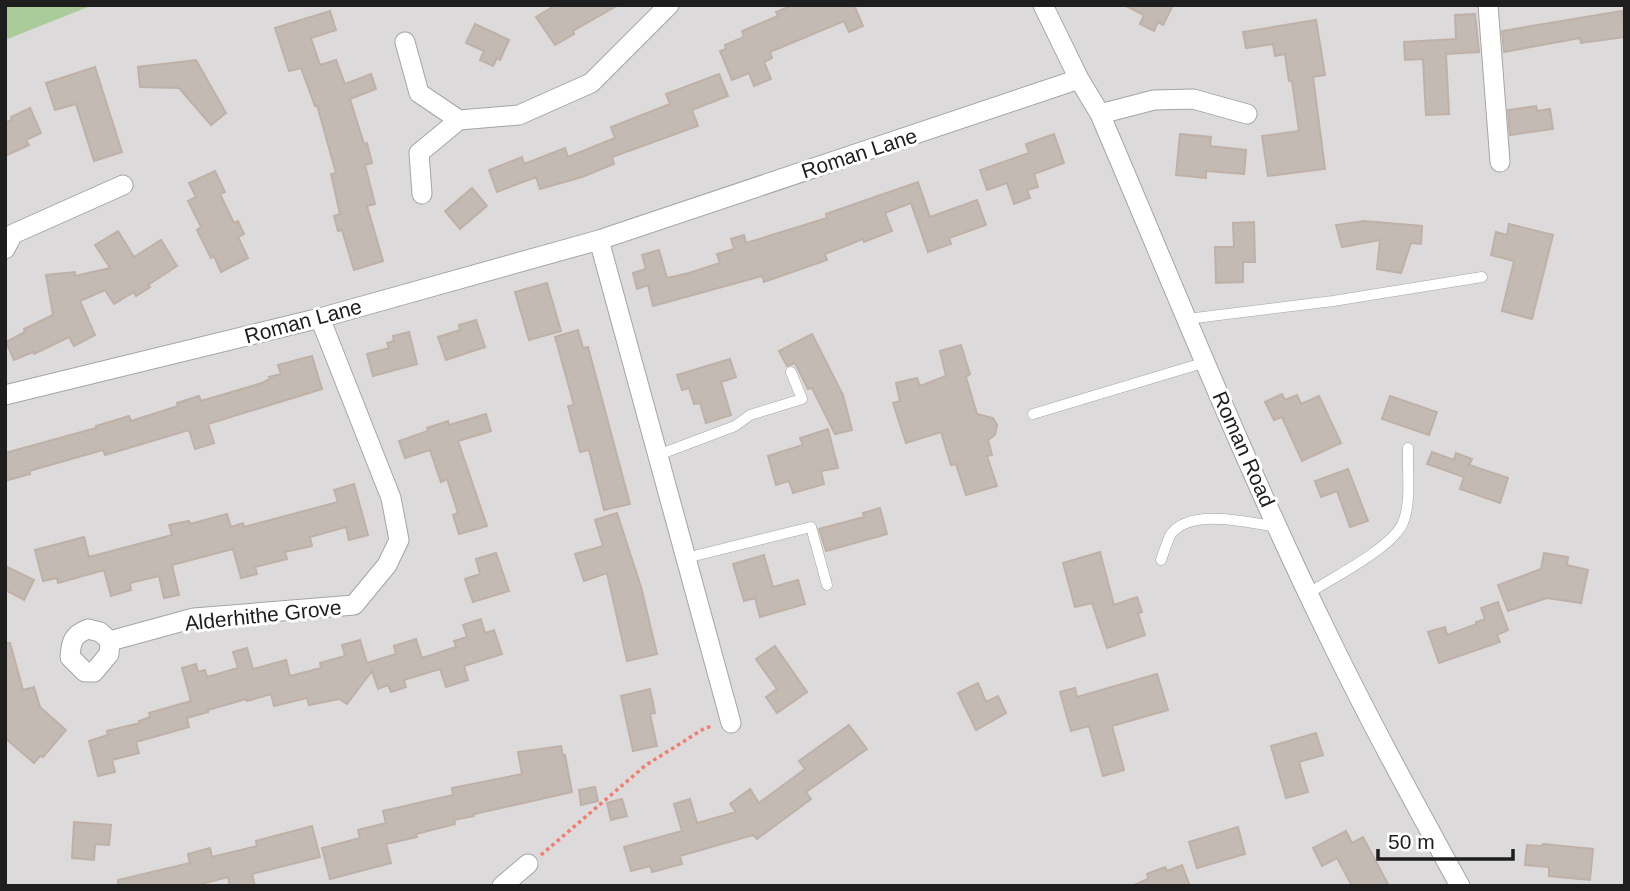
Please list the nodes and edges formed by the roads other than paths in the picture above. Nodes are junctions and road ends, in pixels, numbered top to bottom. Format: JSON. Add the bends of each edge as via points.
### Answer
{"nodes":[{"id":1,"x":669,"y":5,"type":"edge"},
{"id":2,"x":1043,"y":5,"type":"edge"},
{"id":3,"x":1488,"y":5,"type":"edge"},
{"id":4,"x":405,"y":42,"type":"dead end"},
{"id":5,"x":1079,"y":79,"type":"junction"},
{"id":6,"x":1100,"y":114,"type":"junction"},
{"id":7,"x":1247,"y":114,"type":"dead end"},
{"id":8,"x":459,"y":120,"type":"junction"},
{"id":9,"x":1500,"y":162,"type":"dead end"},
{"id":10,"x":123,"y":186,"type":"dead end"},
{"id":11,"x":422,"y":194,"type":"dead end"},
{"id":12,"x":599,"y":240,"type":"junction"},
{"id":13,"x":5,"y":249,"type":"edge"},
{"id":14,"x":1482,"y":277,"type":"dead end"},
{"id":15,"x":320,"y":318,"type":"junction"},
{"id":16,"x":1187,"y":319,"type":"junction"},
{"id":17,"x":1206,"y":362,"type":"junction"},
{"id":18,"x":791,"y":372,"type":"dead end"},
{"id":19,"x":5,"y":396,"type":"edge"},
{"id":20,"x":1033,"y":414,"type":"dead end"},
{"id":21,"x":1408,"y":448,"type":"dead end"},
{"id":22,"x":658,"y":455,"type":"junction"},
{"id":23,"x":1279,"y":527,"type":"junction"},
{"id":24,"x":686,"y":558,"type":"junction"},
{"id":25,"x":1161,"y":560,"type":"dead end"},
{"id":26,"x":827,"y":585,"type":"dead end"},
{"id":27,"x":1309,"y":593,"type":"junction"},
{"id":28,"x":110,"y":641,"type":"dead end"},
{"id":29,"x":731,"y":723,"type":"road end"},
{"id":30,"x":528,"y":864,"type":"road end"},
{"id":31,"x":502,"y":886,"type":"edge"},
{"id":32,"x":1460,"y":886,"type":"edge"}],
"edges":[{"from":1,"to":8,"type":"street","via":[[592,83],[519,115]]},
{"from":2,"to":5,"type":"street","name":"Roman Road"},
{"from":3,"to":9,"type":"street"},
{"from":4,"to":8,"type":"street","via":[[419,93]]},
{"from":5,"to":6,"type":"street","name":"Roman Road"},
{"from":5,"to":12,"type":"street","name":"Roman Lane"},
{"from":6,"to":7,"type":"street","via":[[1154,100],[1194,99]]},
{"from":6,"to":16,"type":"street","name":"Roman Road"},
{"from":8,"to":11,"type":"street","via":[[419,153]]},
{"from":10,"to":13,"type":"street","via":[[13,234]]},
{"from":12,"to":15,"type":"street","name":"Roman Lane"},
{"from":12,"to":22,"type":"street"},
{"from":14,"to":16,"type":"lane"},
{"from":15,"to":19,"type":"street","name":"Roman Lane"},
{"from":15,"to":28,"type":"street","name":"Alderhithe Grove","via":[[391,498],[399,540],[387,565],[354,605],[194,618]]},
{"from":16,"to":17,"type":"street","name":"Roman Road"},
{"from":17,"to":20,"type":"lane"},
{"from":17,"to":23,"type":"street","name":"Roman Road"},
{"from":18,"to":22,"type":"lane","via":[[802,399],[750,415],[735,426]]},
{"from":21,"to":27,"type":"lane","via":[[1402,524],[1386,544]]},
{"from":22,"to":24,"type":"street"},
{"from":23,"to":25,"type":"lane","via":[[1208,518],[1186,522],[1171,534]]},
{"from":23,"to":27,"type":"street","name":"Roman Road"},
{"from":24,"to":26,"type":"lane","via":[[811,527]]},
{"from":24,"to":29,"type":"street"},
{"from":27,"to":32,"type":"street","name":"Roman Road"},
{"from":30,"to":31,"type":"street"}]}
